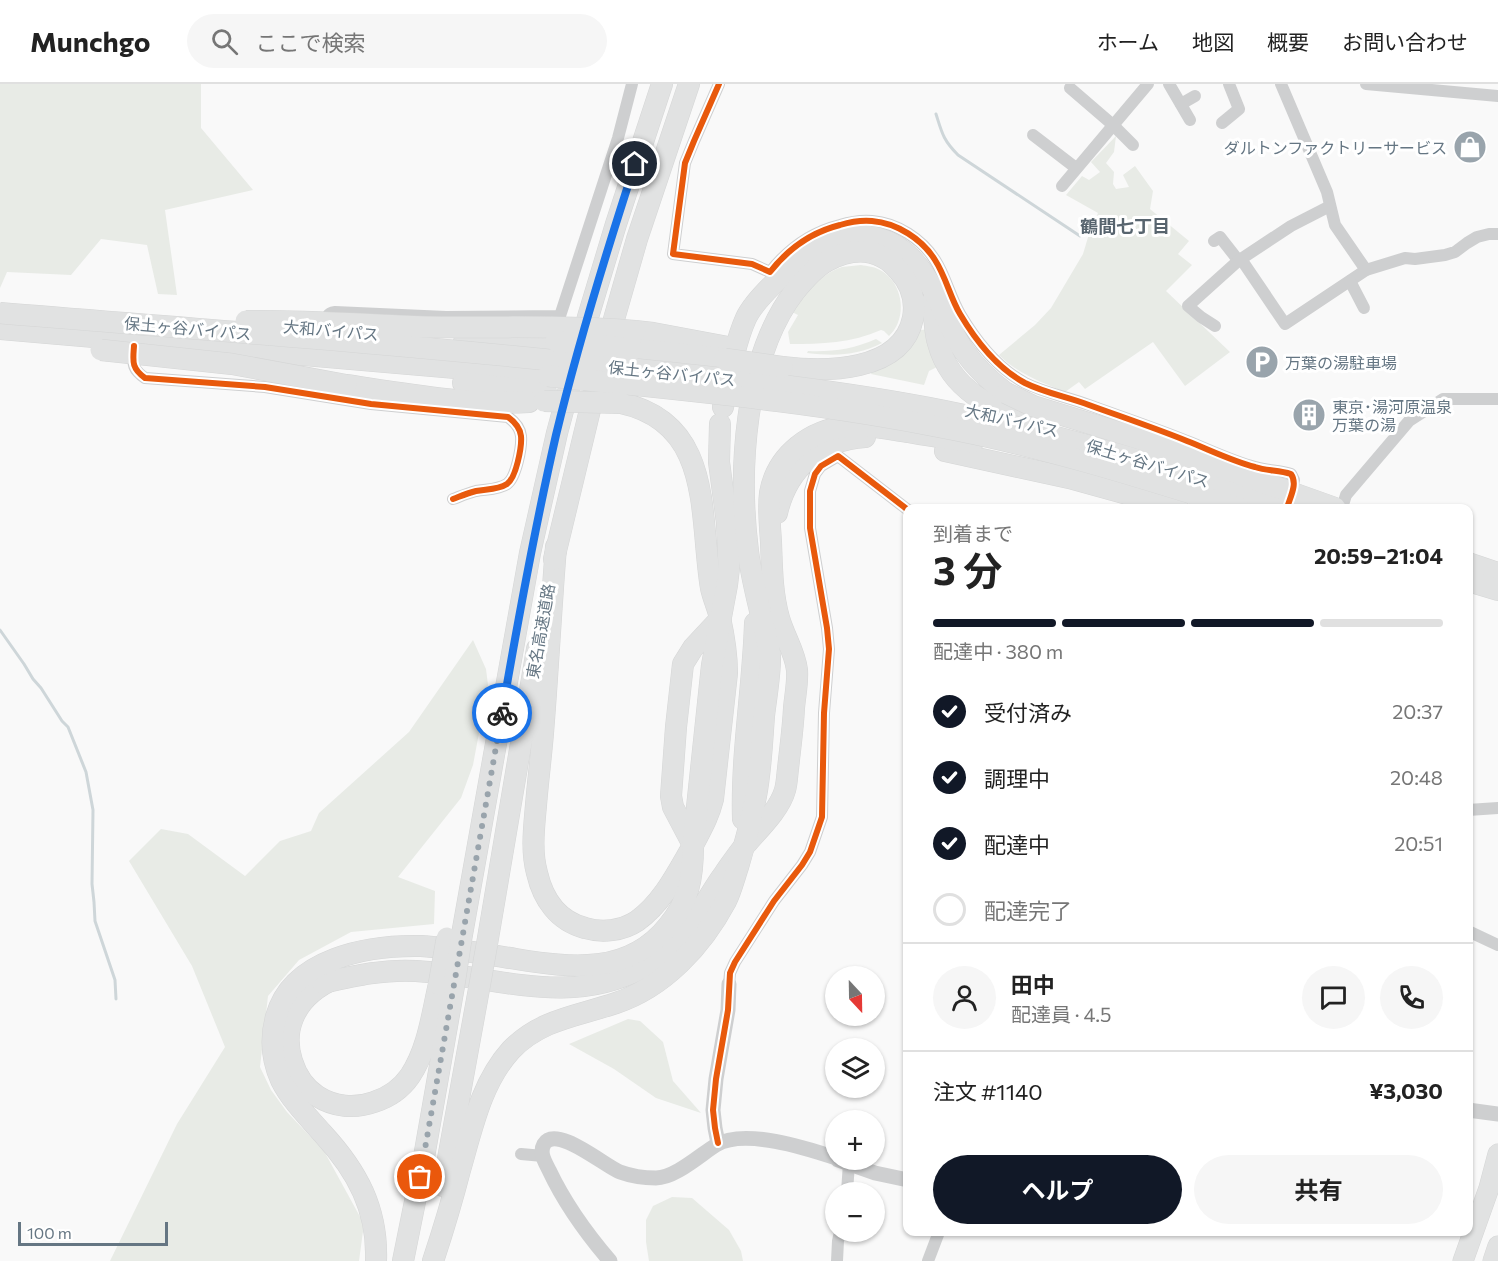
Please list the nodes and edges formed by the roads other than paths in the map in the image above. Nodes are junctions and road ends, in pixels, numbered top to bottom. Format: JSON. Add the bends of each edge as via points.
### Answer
{"nodes":[{"id":1,"x":632,"y":84,"type":"edge"},
{"id":2,"x":662,"y":84,"type":"edge"},
{"id":3,"x":689,"y":84,"type":"edge"},
{"id":4,"x":719,"y":84,"type":"edge"},
{"id":5,"x":1148,"y":84,"type":"edge"},
{"id":6,"x":1169,"y":84,"type":"edge"},
{"id":7,"x":1229,"y":84,"type":"edge"},
{"id":8,"x":1281,"y":84,"type":"edge"},
{"id":9,"x":1366,"y":84,"type":"edge"},
{"id":10,"x":1070,"y":88,"type":"dead end"},
{"id":11,"x":1195,"y":96,"type":"dead end"},
{"id":12,"x":1498,"y":96,"type":"edge"},
{"id":13,"x":1181,"y":104,"type":"junction"},
{"id":14,"x":1190,"y":120,"type":"dead end"},
{"id":15,"x":1222,"y":123,"type":"dead end"},
{"id":16,"x":1113,"y":125,"type":"junction"},
{"id":17,"x":1034,"y":135,"type":"dead end"},
{"id":18,"x":1133,"y":145,"type":"dead end"},
{"id":19,"x":1076,"y":168,"type":"junction"},
{"id":20,"x":1062,"y":186,"type":"dead end"},
{"id":21,"x":1330,"y":206,"type":"junction"},
{"id":22,"x":1498,"y":234,"type":"edge"},
{"id":23,"x":1214,"y":241,"type":"dead end"},
{"id":24,"x":1240,"y":260,"type":"junction"},
{"id":25,"x":921,"y":270,"type":"junction"},
{"id":26,"x":1366,"y":270,"type":"junction"},
{"id":27,"x":789,"y":271,"type":"junction"},
{"id":28,"x":1350,"y":280,"type":"junction"},
{"id":29,"x":0,"y":305,"type":"edge"},
{"id":30,"x":1364,"y":308,"type":"dead end"},
{"id":31,"x":0,"y":313,"type":"edge"},
{"id":32,"x":126,"y":323,"type":"junction"},
{"id":33,"x":1215,"y":326,"type":"dead end"},
{"id":34,"x":0,"y":329,"type":"edge"},
{"id":35,"x":325,"y":329,"type":"junction"},
{"id":36,"x":0,"y":337,"type":"edge"},
{"id":37,"x":464,"y":342,"type":"joint"},
{"id":38,"x":134,"y":346,"type":"junction"},
{"id":39,"x":633,"y":346,"type":"junction"},
{"id":40,"x":726,"y":359,"type":"junction"},
{"id":41,"x":307,"y":361,"type":"joint"},
{"id":42,"x":781,"y":368,"type":"junction"},
{"id":43,"x":546,"y":392,"type":"junction"},
{"id":44,"x":624,"y":397,"type":"junction"},
{"id":45,"x":1498,"y":399,"type":"edge"},
{"id":46,"x":772,"y":407,"type":"dead end"},
{"id":47,"x":720,"y":410,"type":"junction"},
{"id":48,"x":1045,"y":427,"type":"junction"},
{"id":49,"x":988,"y":444,"type":"junction"},
{"id":50,"x":453,"y":499,"type":"dead end"},
{"id":51,"x":1165,"y":504,"type":"edge"},
{"id":52,"x":1200,"y":504,"type":"edge"},
{"id":53,"x":1226,"y":504,"type":"edge"},
{"id":54,"x":1280,"y":504,"type":"edge"},
{"id":55,"x":1281,"y":504,"type":"edge"},
{"id":56,"x":1291,"y":504,"type":"edge"},
{"id":57,"x":1324,"y":504,"type":"edge"},
{"id":58,"x":1343,"y":504,"type":"edge"},
{"id":59,"x":903,"y":506,"type":"edge"},
{"id":60,"x":727,"y":523,"type":"junction"},
{"id":61,"x":771,"y":543,"type":"junction"},
{"id":62,"x":556,"y":547,"type":"junction"},
{"id":63,"x":1473,"y":559,"type":"edge"},
{"id":64,"x":1487,"y":566,"type":"edge"},
{"id":65,"x":1473,"y":582,"type":"edge"},
{"id":66,"x":1473,"y":590,"type":"edge"},
{"id":67,"x":1498,"y":590,"type":"edge"},
{"id":68,"x":765,"y":591,"type":"junction"},
{"id":69,"x":1498,"y":597,"type":"edge"},
{"id":70,"x":720,"y":619,"type":"junction"},
{"id":71,"x":776,"y":624,"type":"junction"},
{"id":72,"x":776,"y":656,"type":"junction"},
{"id":73,"x":1498,"y":808,"type":"edge"},
{"id":74,"x":1473,"y":810,"type":"edge"},
{"id":75,"x":693,"y":845,"type":"junction"},
{"id":76,"x":744,"y":847,"type":"junction"},
{"id":77,"x":1473,"y":934,"type":"edge"},
{"id":78,"x":1498,"y":945,"type":"edge"},
{"id":79,"x":729,"y":984,"type":"joint"},
{"id":80,"x":446,"y":985,"type":"junction"},
{"id":81,"x":1473,"y":1111,"type":"edge"},
{"id":82,"x":1498,"y":1114,"type":"edge"},
{"id":83,"x":718,"y":1143,"type":"junction"},
{"id":84,"x":521,"y":1154,"type":"dead end"},
{"id":85,"x":1498,"y":1154,"type":"edge"},
{"id":86,"x":825,"y":1155,"type":"edge"},
{"id":87,"x":543,"y":1156,"type":"junction"},
{"id":88,"x":867,"y":1170,"type":"edge"},
{"id":89,"x":903,"y":1179,"type":"edge"},
{"id":90,"x":1498,"y":1200,"type":"edge"},
{"id":91,"x":1473,"y":1232,"type":"edge"},
{"id":92,"x":937,"y":1236,"type":"edge"},
{"id":93,"x":1472,"y":1236,"type":"edge"},
{"id":94,"x":838,"y":1242,"type":"edge"},
{"id":95,"x":1498,"y":1246,"type":"edge"},
{"id":96,"x":376,"y":1261,"type":"edge"},
{"id":97,"x":403,"y":1261,"type":"edge"},
{"id":98,"x":428,"y":1261,"type":"edge"},
{"id":99,"x":433,"y":1261,"type":"edge"},
{"id":100,"x":610,"y":1261,"type":"edge"},
{"id":101,"x":837,"y":1261,"type":"edge"},
{"id":102,"x":928,"y":1261,"type":"edge"},
{"id":103,"x":1463,"y":1261,"type":"edge"},
{"id":104,"x":1477,"y":1261,"type":"edge"},
{"id":105,"x":1493,"y":1261,"type":"edge"}],
"edges":[{"from":1,"to":35,"type":"street","via":[[560,316],[446,317],[335,312],[327,316]]},
{"from":2,"to":80,"type":"highway","name":"東名高速道路","bridge":true,"via":[[588,317],[557,433]]},
{"from":3,"to":62,"type":"highway","name":"東名高速道路","via":[[614,318]]},
{"from":4,"to":56,"type":"street","via":[[685,164],[673,255],[753,264],[770,272],[784,255],[830,227],[865,220],[893,226],[909,234],[934,258],[960,314],[990,356],[1012,375],[1039,389],[1238,462],[1291,474],[1294,486]]},
{"from":5,"to":16,"type":"street"},
{"from":6,"to":13,"type":"street"},
{"from":7,"to":15,"type":"street","via":[[1239,109]]},
{"from":8,"to":21,"type":"street"},
{"from":9,"to":12,"type":"street"},
{"from":10,"to":16,"type":"street"},
{"from":11,"to":13,"type":"street"},
{"from":13,"to":14,"type":"street"},
{"from":16,"to":18,"type":"street"},
{"from":16,"to":19,"type":"street"},
{"from":17,"to":19,"type":"street"},
{"from":19,"to":20,"type":"street"},
{"from":21,"to":24,"type":"street"},
{"from":21,"to":26,"type":"street","via":[[1335,225]]},
{"from":22,"to":26,"type":"street","via":[[1477,237],[1445,255],[1405,258]]},
{"from":23,"to":24,"type":"street","via":[[1220,237]]},
{"from":24,"to":28,"type":"street","via":[[1285,324]]},
{"from":24,"to":33,"type":"street","via":[[1188,306]]},
{"from":25,"to":27,"type":"highway","via":[[898,246],[872,235],[854,235],[818,247]]},
{"from":25,"to":48,"type":"highway","via":[[929,290],[937,341],[952,374],[979,398]]},
{"from":25,"to":57,"type":"highway","bridge":true,"via":[[963,350],[983,375],[1006,393],[1033,406],[1150,442]]},
{"from":26,"to":28,"type":"street"},
{"from":27,"to":47,"type":"highway","via":[[754,304],[746,318]]},
{"from":27,"to":60,"type":"highway","via":[[757,320],[741,372],[729,457]]},
{"from":28,"to":30,"type":"street"},
{"from":29,"to":35,"type":"highway","name":"大和バイパス"},
{"from":31,"to":32,"type":"highway","name":"保土ヶ谷バイパス","bridge":true},
{"from":32,"to":39,"type":"highway","bridge":true,"via":[[297,320],[414,326],[590,327]]},
{"from":32,"to":54,"type":"highway","name":"保土ヶ谷バイパス","bridge":true,"via":[[553,360],[869,398],[1033,430]]},
{"from":34,"to":53,"type":"highway","name":"保土ヶ谷バイパス","bridge":true,"via":[[548,376],[866,414],[1031,447]]},
{"from":35,"to":37,"type":"highway","name":"大和バイパス"},
{"from":36,"to":38,"type":"highway","name":"大和バイパス"},
{"from":36,"to":43,"type":"highway","bridge":true,"via":[[232,364],[346,385],[463,400],[519,402]]},
{"from":37,"to":39,"type":"highway","bridge":true},
{"from":38,"to":41,"type":"highway","name":"大和バイパス"},
{"from":38,"to":50,"type":"street","via":[[133,364],[145,378],[265,387],[371,404],[508,417],[519,429],[521,438],[516,471],[509,483]]},
{"from":39,"to":40,"type":"highway"},
{"from":39,"to":40,"type":"highway","via":[[670,336]]},
{"from":40,"to":42,"type":"highway"},
{"from":41,"to":43,"type":"highway","via":[[372,373]]},
{"from":42,"to":48,"type":"highway","name":"大和バイパス"},
{"from":42,"to":68,"type":"highway","via":[[871,361],[897,347],[912,324],[914,310],[911,290],[899,271],[888,260],[868,252],[855,252],[826,262],[802,282],[770,336],[760,361],[747,430],[744,484],[749,555]]},
{"from":43,"to":44,"type":"highway","bridge":true},
{"from":44,"to":47,"type":"highway"},
{"from":44,"to":70,"type":"highway","via":[[656,416],[676,435],[690,457],[700,492],[711,589]]},
{"from":45,"to":58,"type":"street","via":[[1443,399],[1409,421],[1346,495]]},
{"from":46,"to":49,"type":"highway","name":"大和バイパス","via":[[877,421]]},
{"from":47,"to":60,"type":"highway","via":[[719,462]]},
{"from":48,"to":55,"type":"highway","name":"大和バイパス"},
{"from":49,"to":52,"type":"highway","name":"大和バイパス"},
{"from":49,"to":61,"type":"highway","via":[[866,426],[821,432],[789,454],[776,473],[770,492]]},
{"from":51,"to":61,"type":"highway","via":[[1051,473],[862,437],[822,450],[800,466],[780,501]]},
{"from":59,"to":79,"type":"street","via":[[837,456],[815,474],[810,491],[810,528],[829,649],[822,817],[810,852],[735,962]]},
{"from":60,"to":70,"type":"highway","via":[[729,568]]},
{"from":61,"to":68,"type":"highway"},
{"from":62,"to":75,"type":"highway","via":[[533,833],[535,864],[545,896],[562,917],[581,927],[599,931],[632,924],[662,897]]},
{"from":62,"to":98,"type":"highway","name":"東名高速道路","bridge":true},
{"from":63,"to":64,"type":"highway"},
{"from":65,"to":67,"type":"highway"},
{"from":66,"to":69,"type":"highway"},
{"from":68,"to":71,"type":"highway"},
{"from":68,"to":72,"type":"highway"},
{"from":68,"to":76,"type":"highway","via":[[753,664],[742,793]]},
{"from":70,"to":75,"type":"highway","via":[[727,673],[713,799],[709,816]]},
{"from":70,"to":75,"type":"highway","via":[[683,664],[671,796]]},
{"from":71,"to":72,"type":"highway"},
{"from":71,"to":76,"type":"highway","via":[[795,658],[797,672],[785,792]]},
{"from":72,"to":76,"type":"highway","via":[[757,793]]},
{"from":73,"to":74,"type":"street"},
{"from":75,"to":96,"type":"highway","via":[[691,884],[673,921],[649,945],[618,961],[569,966],[404,945],[337,958],[314,968],[288,992],[274,1026],[275,1063],[293,1099],[355,1174],[371,1214]]},
{"from":76,"to":80,"type":"highway","via":[[671,948],[623,977],[569,988],[388,971],[323,984],[310,993],[293,1018],[289,1045],[298,1074],[316,1095],[337,1104],[365,1106],[387,1098],[402,1087],[419,1060]]},
{"from":76,"to":99,"type":"highway","via":[[727,900],[700,940],[669,973],[631,998],[543,1026],[501,1062],[492,1075],[473,1127]]},
{"from":77,"to":78,"type":"street"},
{"from":79,"to":83,"type":"street","via":[[713,1110]]},
{"from":80,"to":97,"type":"highway","name":"東名高速道路","via":[[424,1157]]},
{"from":81,"to":82,"type":"street"},
{"from":83,"to":86,"type":"street","via":[[758,1139]]},
{"from":83,"to":87,"type":"street","via":[[660,1178],[619,1172],[558,1138],[546,1142]]},
{"from":84,"to":87,"type":"street"},
{"from":85,"to":91,"type":"highway"},
{"from":87,"to":100,"type":"street","via":[[564,1200]]},
{"from":88,"to":89,"type":"street"},
{"from":90,"to":104,"type":"highway"},
{"from":92,"to":102,"type":"street"},
{"from":93,"to":103,"type":"highway"},
{"from":94,"to":101,"type":"street"},
{"from":95,"to":105,"type":"highway"}]}
